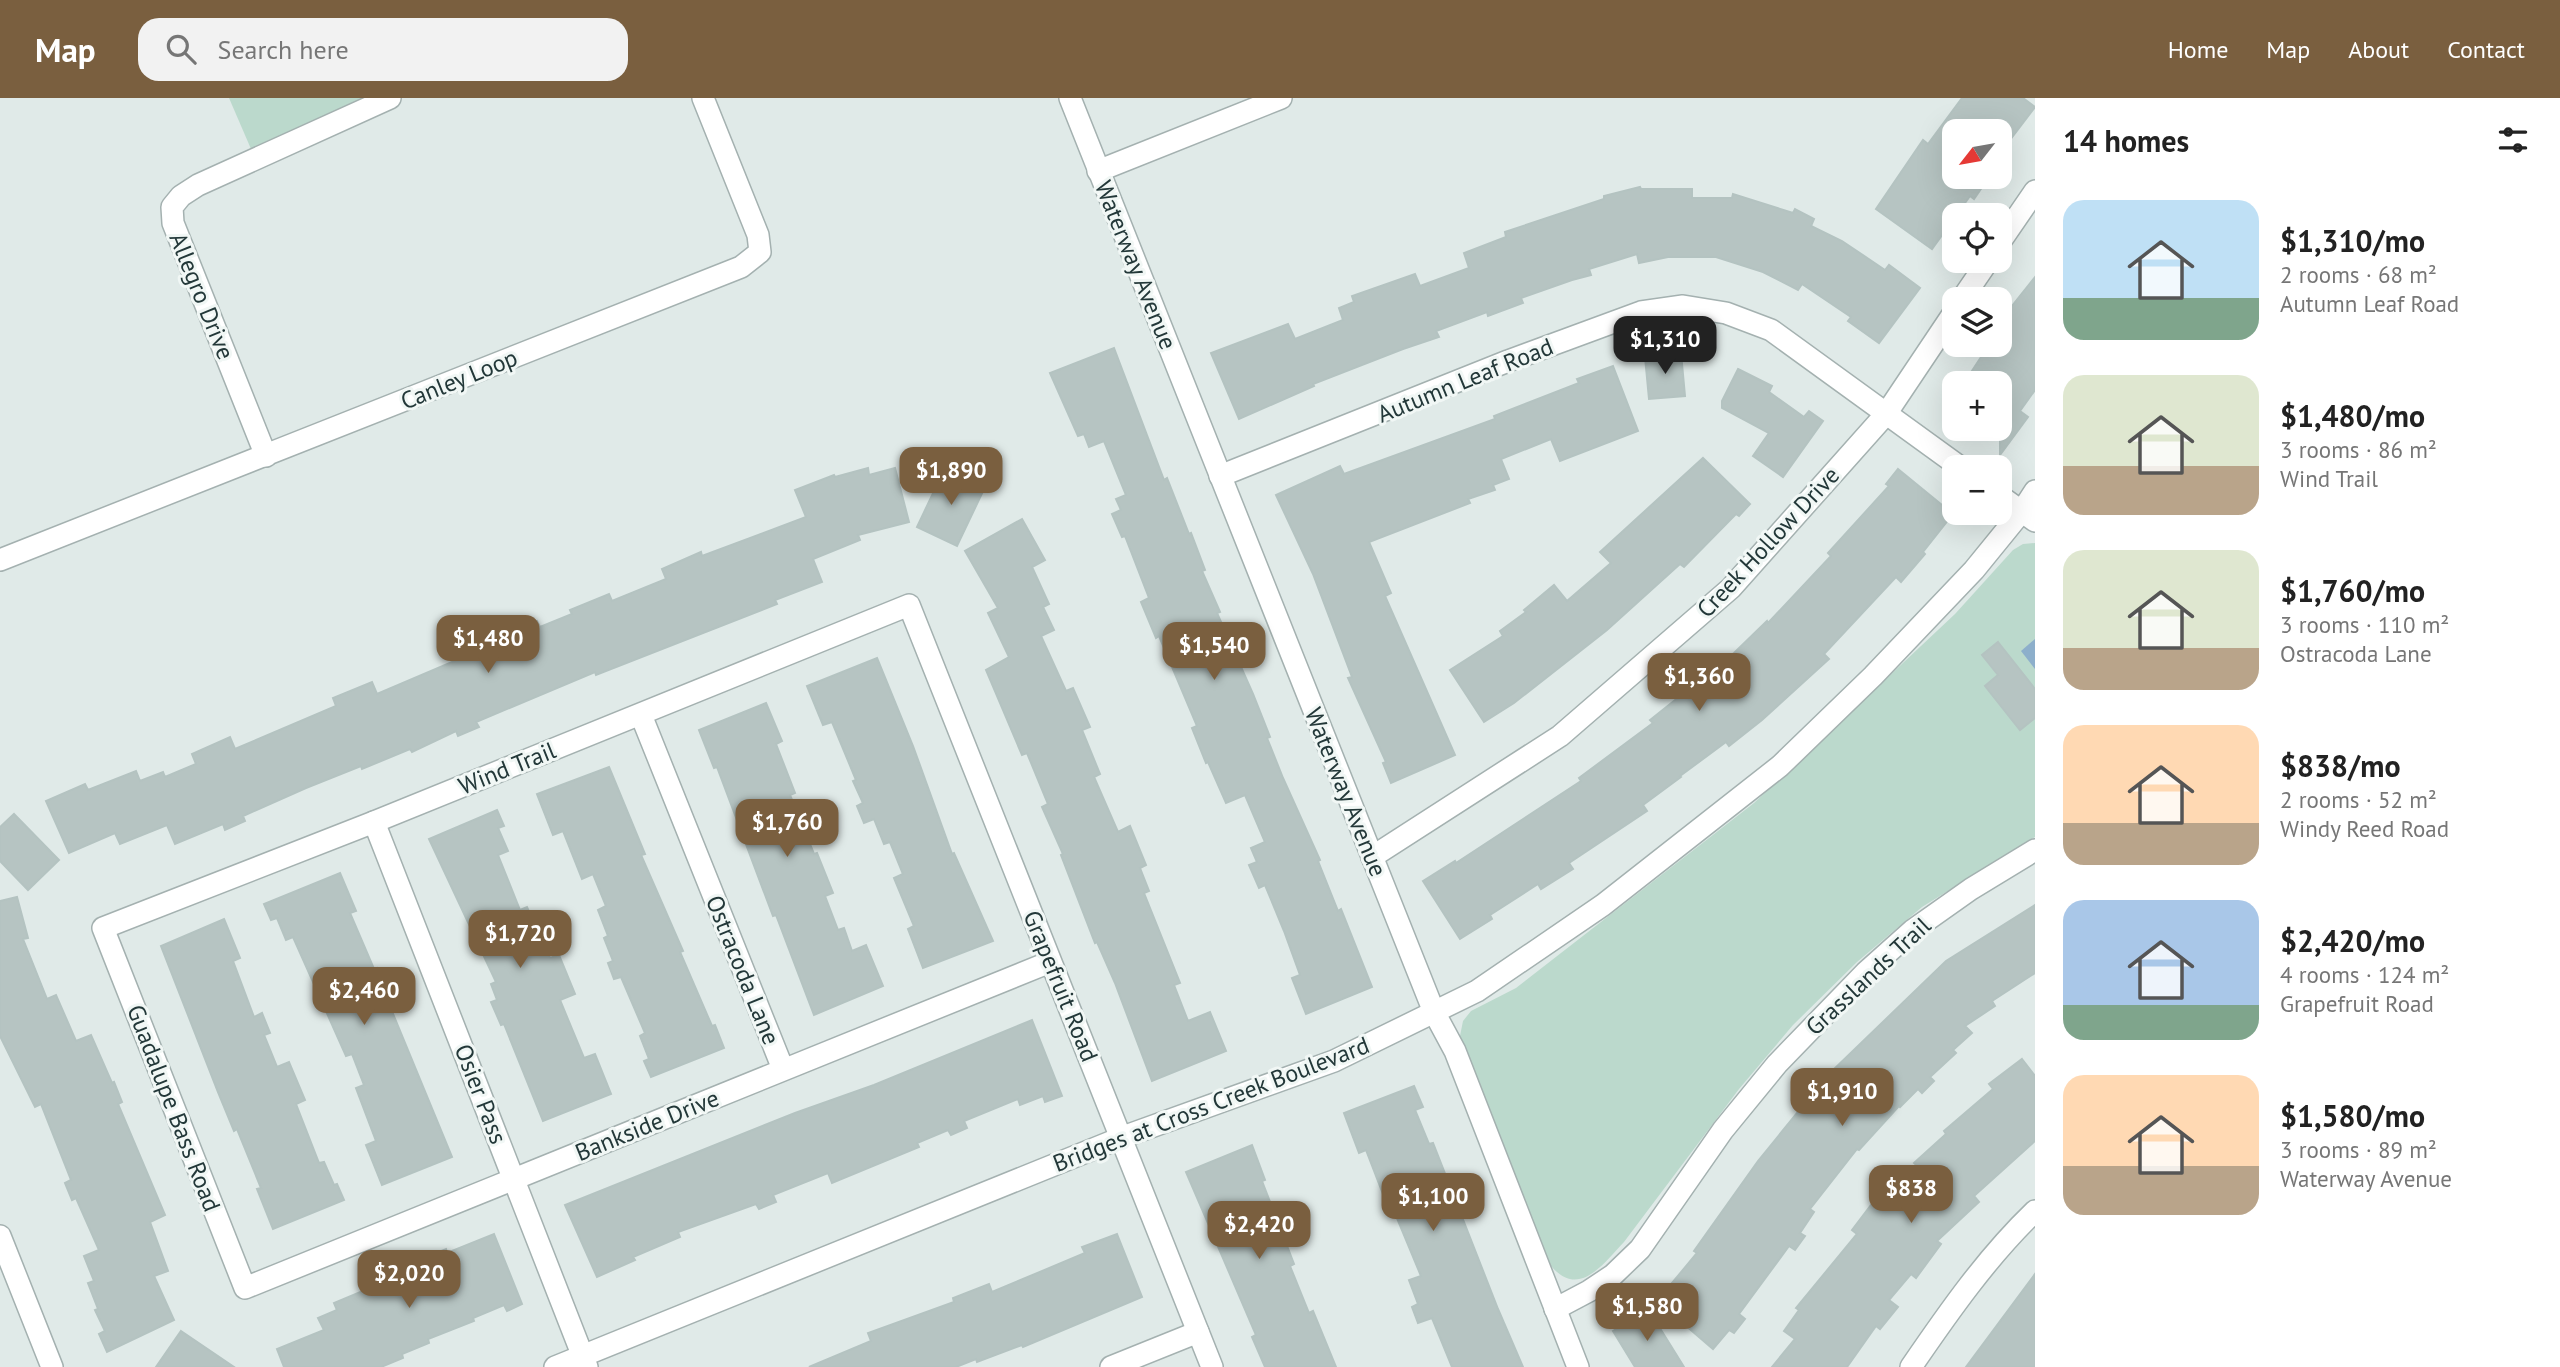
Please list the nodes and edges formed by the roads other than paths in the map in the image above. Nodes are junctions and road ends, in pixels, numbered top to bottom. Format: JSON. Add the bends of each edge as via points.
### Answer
{"nodes":[{"id":1,"x":390,"y":98,"type":"edge"},
{"id":2,"x":703,"y":98,"type":"edge"},
{"id":3,"x":1070,"y":98,"type":"edge"},
{"id":4,"x":1281,"y":98,"type":"edge"},
{"id":5,"x":1098,"y":171,"type":"junction"},
{"id":6,"x":2035,"y":191,"type":"edge"},
{"id":7,"x":2012,"y":225,"type":"edge"},
{"id":8,"x":1942,"y":330,"type":"edge"},
{"id":9,"x":1886,"y":414,"type":"junction"},
{"id":10,"x":1943,"y":455,"type":"edge"},
{"id":11,"x":266,"y":456,"type":"junction"},
{"id":12,"x":1220,"y":476,"type":"junction"},
{"id":13,"x":2035,"y":491,"type":"edge"},
{"id":14,"x":2012,"y":505,"type":"edge"},
{"id":15,"x":2028,"y":516,"type":"edge"},
{"id":16,"x":0,"y":559,"type":"edge"},
{"id":17,"x":909,"y":605,"type":"joint"},
{"id":18,"x":640,"y":715,"type":"junction"},
{"id":19,"x":374,"y":822,"type":"junction"},
{"id":20,"x":2035,"y":850,"type":"edge"},
{"id":21,"x":1372,"y":857,"type":"junction"},
{"id":22,"x":103,"y":928,"type":"joint"},
{"id":23,"x":1050,"y":962,"type":"junction"},
{"id":24,"x":1434,"y":1012,"type":"junction"},
{"id":25,"x":783,"y":1069,"type":"junction"},
{"id":26,"x":1123,"y":1138,"type":"junction"},
{"id":27,"x":515,"y":1180,"type":"junction"},
{"id":28,"x":2035,"y":1211,"type":"edge"},
{"id":29,"x":0,"y":1236,"type":"edge"},
{"id":30,"x":245,"y":1288,"type":"joint"},
{"id":31,"x":1555,"y":1309,"type":"junction"},
{"id":32,"x":1198,"y":1332,"type":"junction"},
{"id":33,"x":585,"y":1361,"type":"edge"},
{"id":34,"x":52,"y":1367,"type":"edge"},
{"id":35,"x":555,"y":1367,"type":"edge"},
{"id":36,"x":1111,"y":1367,"type":"edge"},
{"id":37,"x":1212,"y":1367,"type":"edge"},
{"id":38,"x":1578,"y":1367,"type":"edge"},
{"id":39,"x":1911,"y":1367,"type":"edge"}],
"edges":[{"from":1,"to":11,"type":"street","name":"Allegro Drive","via":[[198,185],[172,207],[173,223]]},
{"from":2,"to":11,"type":"street","name":"Canley Loop","via":[[758,235],[760,252],[740,267]]},
{"from":3,"to":5,"type":"street","name":"Waterway Avenue"},
{"from":4,"to":5,"type":"street"},
{"from":5,"to":12,"type":"street","name":"Waterway Avenue"},
{"from":6,"to":7,"type":"street"},
{"from":8,"to":9,"type":"street","name":"Creek Hollow Drive"},
{"from":9,"to":10,"type":"street","name":"Autumn Leaf Road"},
{"from":9,"to":12,"type":"street","name":"Autumn Leaf Road","via":[[1771,330],[1726,313],[1683,306],[1641,312]]},
{"from":9,"to":21,"type":"street","name":"Creek Hollow Drive","via":[[1731,588],[1650,660],[1560,736]]},
{"from":11,"to":16,"type":"street","name":"Canley Loop"},
{"from":12,"to":21,"type":"street","name":"Waterway Avenue"},
{"from":13,"to":15,"type":"street","name":"Bridges at Cross Creek Boulevard"},
{"from":14,"to":15,"type":"street"},
{"from":15,"to":24,"type":"street","name":"Bridges at Cross Creek Boulevard","via":[[1780,766],[1603,905],[1477,991]]},
{"from":17,"to":18,"type":"street","name":"Wind Trail"},
{"from":17,"to":23,"type":"street","name":"Grapefruit Road"},
{"from":18,"to":19,"type":"street","name":"Wind Trail"},
{"from":18,"to":25,"type":"street","name":"Ostracoda Lane"},
{"from":19,"to":22,"type":"street","name":"Wind Trail"},
{"from":19,"to":27,"type":"street","name":"Osier Pass"},
{"from":20,"to":31,"type":"street","name":"Grasslands Trail","via":[[1913,930],[1866,972],[1777,1063],[1723,1130],[1640,1249],[1613,1275]]},
{"from":21,"to":24,"type":"street","name":"Waterway Avenue"},
{"from":22,"to":30,"type":"street","name":"Guadalupe Bass Road"},
{"from":23,"to":25,"type":"street","name":"Bankside Drive"},
{"from":23,"to":26,"type":"street","name":"Grapefruit Road"},
{"from":24,"to":26,"type":"street","name":"Bridges at Cross Creek Boulevard","via":[[1334,1061]]},
{"from":24,"to":31,"type":"street","name":"Waterway Avenue","via":[[1455,1051]]},
{"from":25,"to":27,"type":"street","name":"Bankside Drive"},
{"from":26,"to":32,"type":"street","name":"Grapefruit Road"},
{"from":26,"to":33,"type":"street","name":"Bridges at Cross Creek Boulevard"},
{"from":27,"to":30,"type":"street","name":"Bankside Drive"},
{"from":27,"to":33,"type":"street","name":"Osier Pass"},
{"from":28,"to":39,"type":"street","via":[[1967,1289]]},
{"from":29,"to":34,"type":"street"},
{"from":31,"to":38,"type":"street","name":"Waterway Avenue"},
{"from":32,"to":36,"type":"street"},
{"from":32,"to":37,"type":"street","name":"Grapefruit Road"},
{"from":33,"to":35,"type":"street","name":"Bridges at Cross Creek Boulevard"}]}
